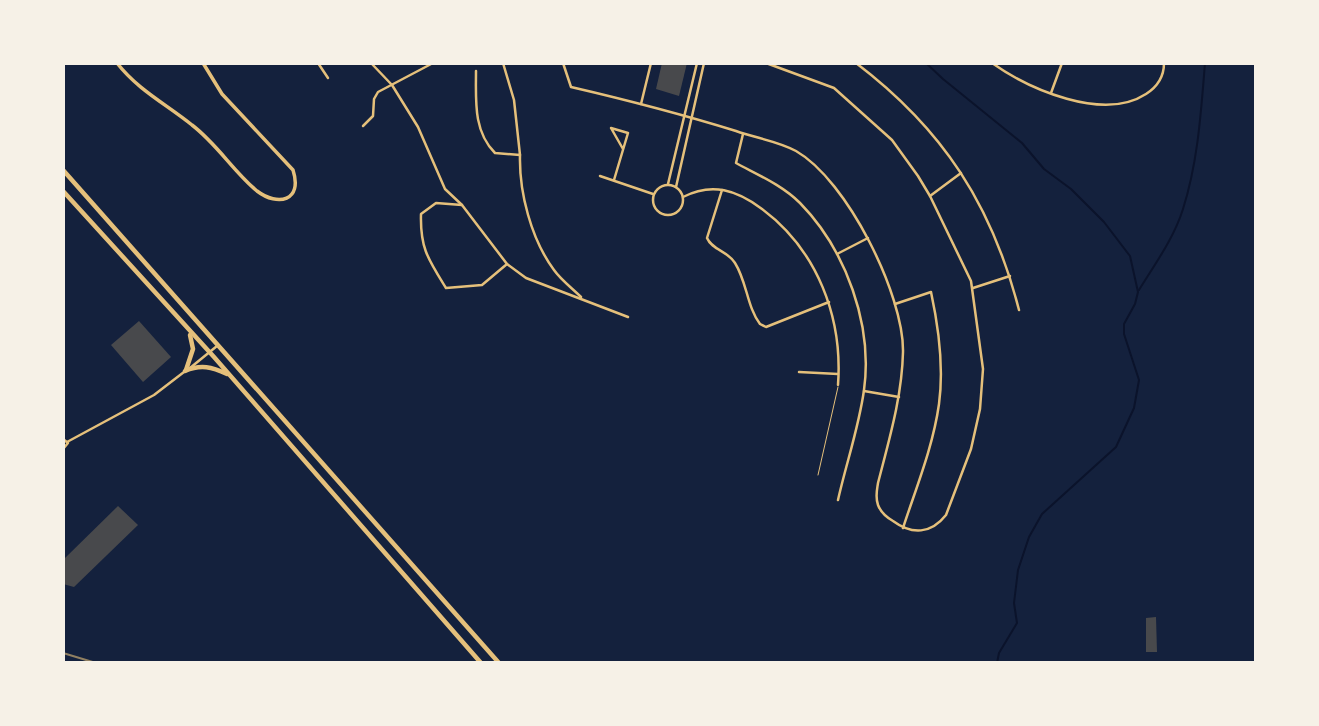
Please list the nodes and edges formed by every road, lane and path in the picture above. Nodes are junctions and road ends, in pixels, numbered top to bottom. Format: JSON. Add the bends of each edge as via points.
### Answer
{"nodes":[{"id":1,"x":117,"y":63,"type":"edge"},
{"id":2,"x":203,"y":63,"type":"edge"},
{"id":3,"x":318,"y":63,"type":"edge"},
{"id":4,"x":371,"y":63,"type":"edge"},
{"id":5,"x":433,"y":63,"type":"edge"},
{"id":6,"x":503,"y":63,"type":"edge"},
{"id":7,"x":563,"y":63,"type":"edge"},
{"id":8,"x":651,"y":63,"type":"edge"},
{"id":9,"x":697,"y":63,"type":"edge"},
{"id":10,"x":704,"y":63,"type":"edge"},
{"id":11,"x":766,"y":63,"type":"edge"},
{"id":12,"x":856,"y":63,"type":"edge"},
{"id":13,"x":992,"y":63,"type":"edge"},
{"id":14,"x":1062,"y":63,"type":"edge"},
{"id":15,"x":1164,"y":63,"type":"edge"},
{"id":16,"x":476,"y":71,"type":"dead end"},
{"id":17,"x":328,"y":78,"type":"dead end"},
{"id":18,"x":392,"y":85,"type":"junction"},
{"id":19,"x":1051,"y":93,"type":"junction"},
{"id":20,"x":640,"y":102,"type":"junction"},
{"id":21,"x":684,"y":115,"type":"junction"},
{"id":22,"x":691,"y":117,"type":"junction"},
{"id":23,"x":363,"y":126,"type":"dead end"},
{"id":24,"x":743,"y":134,"type":"junction"},
{"id":25,"x":623,"y":149,"type":"junction"},
{"id":26,"x":520,"y":155,"type":"junction"},
{"id":27,"x":63,"y":170,"type":"edge"},
{"id":28,"x":961,"y":173,"type":"junction"},
{"id":29,"x":600,"y":176,"type":"dead end"},
{"id":30,"x":614,"y":180,"type":"junction"},
{"id":31,"x":668,"y":184,"type":"junction"},
{"id":32,"x":676,"y":187,"type":"junction"},
{"id":33,"x":722,"y":190,"type":"junction"},
{"id":34,"x":63,"y":191,"type":"edge"},
{"id":35,"x":653,"y":194,"type":"junction"},
{"id":36,"x":930,"y":196,"type":"junction"},
{"id":37,"x":682,"y":197,"type":"junction"},
{"id":38,"x":462,"y":205,"type":"junction"},
{"id":39,"x":868,"y":238,"type":"junction"},
{"id":40,"x":836,"y":254,"type":"junction"},
{"id":41,"x":507,"y":264,"type":"junction"},
{"id":42,"x":1010,"y":276,"type":"junction"},
{"id":43,"x":973,"y":288,"type":"junction"},
{"id":44,"x":584,"y":299,"type":"junction"},
{"id":45,"x":829,"y":302,"type":"junction"},
{"id":46,"x":895,"y":304,"type":"junction"},
{"id":47,"x":1019,"y":310,"type":"dead end"},
{"id":48,"x":628,"y":317,"type":"dead end"},
{"id":49,"x":189,"y":331,"type":"junction"},
{"id":50,"x":219,"y":345,"type":"junction"},
{"id":51,"x":210,"y":352,"type":"junction"},
{"id":52,"x":185,"y":371,"type":"junction"},
{"id":53,"x":799,"y":372,"type":"dead end"},
{"id":54,"x":839,"y":374,"type":"junction"},
{"id":55,"x":229,"y":375,"type":"junction"},
{"id":56,"x":838,"y":385,"type":"joint"},
{"id":57,"x":864,"y":391,"type":"junction"},
{"id":58,"x":899,"y":397,"type":"junction"},
{"id":59,"x":63,"y":439,"type":"edge"},
{"id":60,"x":67,"y":442,"type":"junction"},
{"id":61,"x":63,"y":449,"type":"edge"},
{"id":62,"x":818,"y":475,"type":"dead end"},
{"id":63,"x":838,"y":500,"type":"dead end"},
{"id":64,"x":903,"y":528,"type":"junction"},
{"id":65,"x":481,"y":663,"type":"edge"},
{"id":66,"x":499,"y":663,"type":"edge"}],
"edges":[{"from":1,"to":2,"type":"street","via":[[138,86],[209,139],[257,191],[278,201],[287,198],[296,186],[293,170],[222,94]]},
{"from":3,"to":17,"type":"street"},
{"from":4,"to":18,"type":"street"},
{"from":5,"to":18,"type":"street"},
{"from":6,"to":26,"type":"street","via":[[514,100]]},
{"from":7,"to":20,"type":"street","via":[[571,87]]},
{"from":8,"to":20,"type":"street"},
{"from":9,"to":21,"type":"street"},
{"from":10,"to":22,"type":"street"},
{"from":11,"to":36,"type":"street","via":[[844,95],[892,140]]},
{"from":12,"to":28,"type":"street","via":[[899,99]]},
{"from":13,"to":19,"type":"street"},
{"from":14,"to":19,"type":"street"},
{"from":15,"to":19,"type":"street","via":[[1154,89],[1135,101],[1110,106]]},
{"from":16,"to":26,"type":"street","via":[[477,115],[488,146],[495,153]]},
{"from":18,"to":23,"type":"street","via":[[376,95],[373,117]]},
{"from":18,"to":38,"type":"street","via":[[418,127],[445,190]]},
{"from":20,"to":21,"type":"street"},
{"from":21,"to":22,"type":"street"},
{"from":21,"to":31,"type":"street"},
{"from":22,"to":24,"type":"street"},
{"from":22,"to":32,"type":"street"},
{"from":24,"to":39,"type":"street","via":[[796,151],[820,170]]},
{"from":24,"to":40,"type":"street","via":[[736,163],[799,202]]},
{"from":25,"to":25,"type":"street","via":[[628,133],[611,128],[617,139]]},
{"from":25,"to":30,"type":"street"},
{"from":26,"to":44,"type":"street","via":[[519,179],[535,234],[554,270]]},
{"from":27,"to":50,"type":"highway"},
{"from":28,"to":36,"type":"street"},
{"from":28,"to":42,"type":"street","via":[[977,196]]},
{"from":29,"to":30,"type":"street"},
{"from":30,"to":35,"type":"street"},
{"from":31,"to":32,"type":"street"},
{"from":31,"to":35,"type":"street"},
{"from":32,"to":37,"type":"street"},
{"from":33,"to":37,"type":"street"},
{"from":33,"to":45,"type":"street","via":[[743,194],[791,234],[813,264]]},
{"from":33,"to":45,"type":"street","via":[[707,238],[736,264],[760,324],[766,327]]},
{"from":34,"to":49,"type":"highway"},
{"from":35,"to":37,"type":"street","via":[[655,208],[666,215],[679,210]]},
{"from":36,"to":43,"type":"street"},
{"from":38,"to":41,"type":"street"},
{"from":38,"to":41,"type":"street","via":[[436,203],[421,214],[421,237],[430,264],[446,288],[478,287]]},
{"from":39,"to":40,"type":"street"},
{"from":39,"to":46,"type":"street"},
{"from":40,"to":57,"type":"street","via":[[857,301],[865,335]]},
{"from":41,"to":44,"type":"street","via":[[526,278]]},
{"from":42,"to":43,"type":"street"},
{"from":42,"to":47,"type":"street"},
{"from":43,"to":64,"type":"street","via":[[983,369],[971,449],[947,515],[919,532]]},
{"from":44,"to":48,"type":"street"},
{"from":45,"to":54,"type":"street"},
{"from":46,"to":58,"type":"street","via":[[903,350]]},
{"from":46,"to":64,"type":"street","via":[[931,292],[941,365],[932,440]]},
{"from":49,"to":51,"type":"highway"},
{"from":49,"to":52,"type":"highway","via":[[193,349]]},
{"from":50,"to":51,"type":"street"},
{"from":50,"to":66,"type":"highway"},
{"from":51,"to":52,"type":"street"},
{"from":51,"to":55,"type":"highway"},
{"from":52,"to":55,"type":"highway","via":[[209,367]]},
{"from":52,"to":60,"type":"street","via":[[154,395]]},
{"from":53,"to":54,"type":"street"},
{"from":54,"to":56,"type":"street"},
{"from":55,"to":65,"type":"highway"},
{"from":56,"to":62,"type":"lane"},
{"from":57,"to":58,"type":"street"},
{"from":57,"to":63,"type":"street"},
{"from":58,"to":64,"type":"street","via":[[876,495],[884,515]]},
{"from":59,"to":60,"type":"street"},
{"from":60,"to":61,"type":"street"}]}
